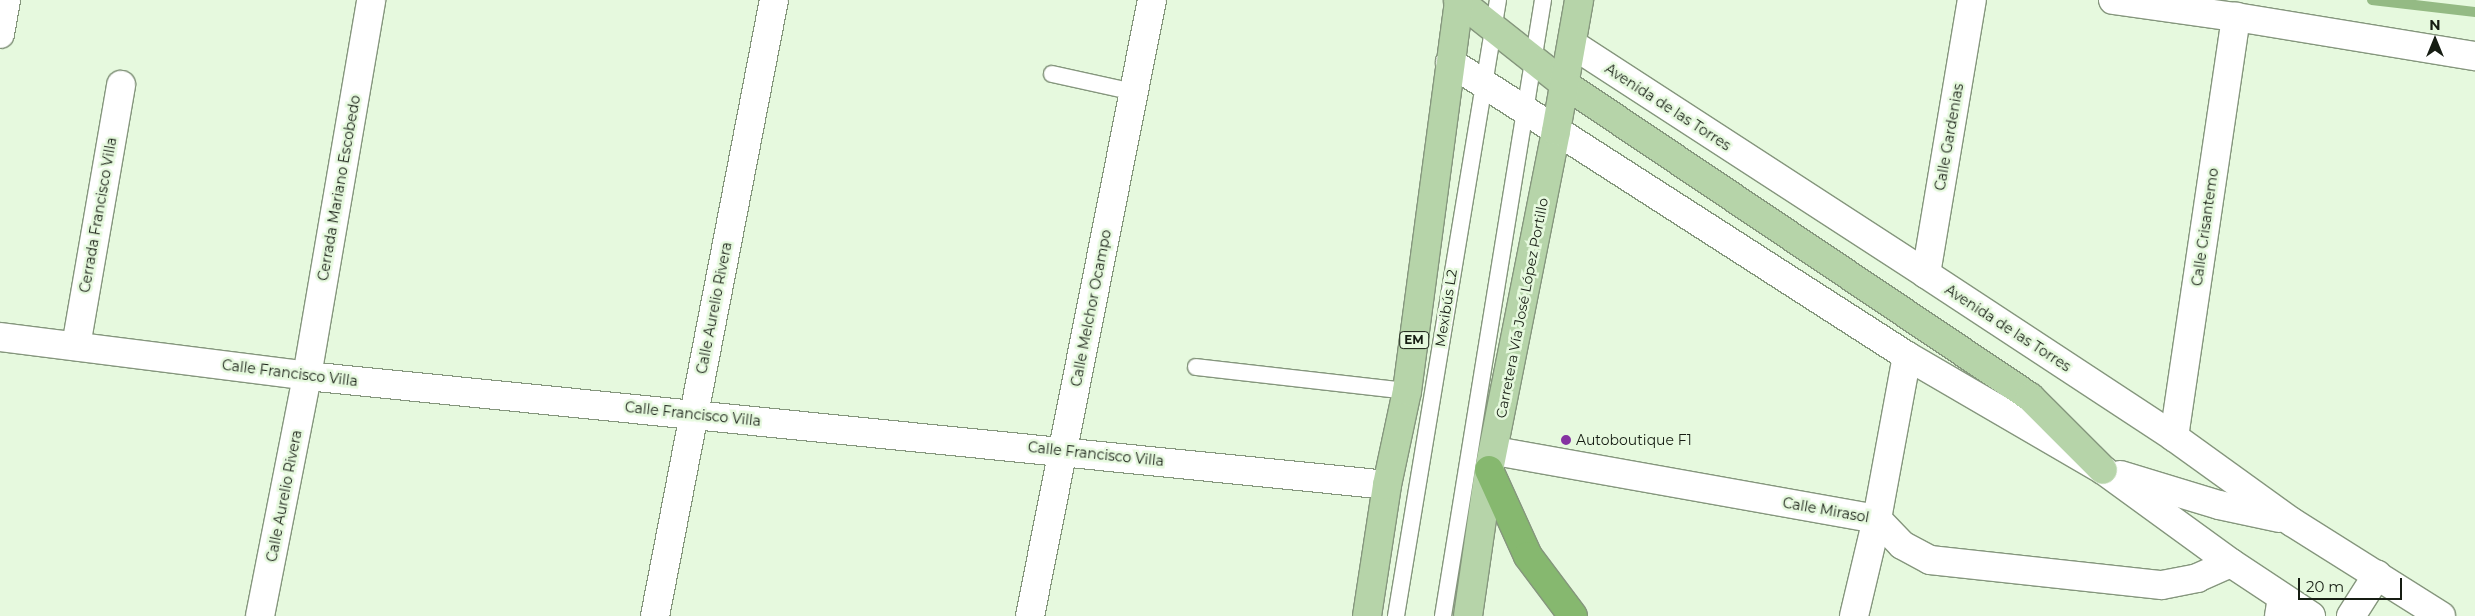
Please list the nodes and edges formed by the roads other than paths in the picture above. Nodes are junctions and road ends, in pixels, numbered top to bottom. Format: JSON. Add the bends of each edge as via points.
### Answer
{"nodes":[{"id":1,"x":6,"y":0,"type":"edge"},
{"id":2,"x":371,"y":0,"type":"edge"},
{"id":3,"x":774,"y":0,"type":"edge"},
{"id":4,"x":1152,"y":0,"type":"edge"},
{"id":5,"x":1458,"y":0,"type":"edge"},
{"id":6,"x":1498,"y":0,"type":"edge"},
{"id":7,"x":1543,"y":0,"type":"edge"},
{"id":8,"x":1579,"y":0,"type":"edge"},
{"id":9,"x":1972,"y":0,"type":"edge"},
{"id":10,"x":2113,"y":0,"type":"edge"},
{"id":11,"x":2236,"y":17,"type":"junction"},
{"id":12,"x":1493,"y":29,"type":"junction"},
{"id":13,"x":0,"y":34,"type":"edge"},
{"id":14,"x":1572,"y":44,"type":"junction"},
{"id":15,"x":2475,"y":56,"type":"edge"},
{"id":16,"x":1533,"y":59,"type":"junction"},
{"id":17,"x":1450,"y":62,"type":"junction"},
{"id":18,"x":1052,"y":74,"type":"dead end"},
{"id":19,"x":1563,"y":82,"type":"junction"},
{"id":20,"x":121,"y":85,"type":"dead end"},
{"id":21,"x":1484,"y":85,"type":"junction"},
{"id":22,"x":1134,"y":92,"type":"junction"},
{"id":23,"x":1524,"y":111,"type":"junction"},
{"id":24,"x":1556,"y":131,"type":"junction"},
{"id":25,"x":1926,"y":274,"type":"junction"},
{"id":26,"x":0,"y":337,"type":"edge"},
{"id":27,"x":76,"y":346,"type":"junction"},
{"id":28,"x":1907,"y":356,"type":"junction"},
{"id":29,"x":1196,"y":367,"type":"dead end"},
{"id":30,"x":307,"y":376,"type":"junction"},
{"id":31,"x":1407,"y":391,"type":"junction"},
{"id":32,"x":694,"y":414,"type":"junction"},
{"id":33,"x":2174,"y":438,"type":"junction"},
{"id":34,"x":1062,"y":451,"type":"junction"},
{"id":35,"x":1492,"y":461,"type":"junction"},
{"id":36,"x":2103,"y":470,"type":"junction"},
{"id":37,"x":1387,"y":485,"type":"junction"},
{"id":38,"x":1877,"y":519,"type":"junction"},
{"id":39,"x":2292,"y":522,"type":"junction"},
{"id":40,"x":2231,"y":562,"type":"junction"},
{"id":41,"x":2377,"y":575,"type":"junction"},
{"id":42,"x":2280,"y":607,"type":"edge"},
{"id":43,"x":260,"y":616,"type":"edge"},
{"id":44,"x":656,"y":616,"type":"edge"},
{"id":45,"x":1030,"y":616,"type":"edge"},
{"id":46,"x":1367,"y":616,"type":"edge"},
{"id":47,"x":1396,"y":616,"type":"edge"},
{"id":48,"x":1443,"y":616,"type":"edge"},
{"id":49,"x":1468,"y":616,"type":"edge"},
{"id":50,"x":1573,"y":616,"type":"edge"},
{"id":51,"x":1854,"y":616,"type":"edge"},
{"id":52,"x":2311,"y":616,"type":"edge"},
{"id":53,"x":2351,"y":616,"type":"edge"},
{"id":54,"x":2441,"y":616,"type":"edge"}],
"edges":[{"from":1,"to":13,"type":"street"},
{"from":2,"to":30,"type":"street","name":"Cerrada Mariano Escobedo"},
{"from":3,"to":32,"type":"street","name":"Calle Aurelio Rivera"},
{"from":4,"to":22,"type":"street","name":"Calle Melchor Ocampo"},
{"from":5,"to":12,"type":"main road"},
{"from":5,"to":17,"type":"main road","number":"EM"},
{"from":6,"to":12,"type":"lane","name":"Mexibús L2"},
{"from":7,"to":16,"type":"lane"},
{"from":8,"to":14,"type":"main road","name":"Carretera Vía José López Portillo"},
{"from":9,"to":25,"type":"street","name":"Calle Gardenias"},
{"from":10,"to":11,"type":"street"},
{"from":11,"to":15,"type":"street"},
{"from":11,"to":33,"type":"street","name":"Calle Crisantemo"},
{"from":12,"to":16,"type":"main road"},
{"from":12,"to":21,"type":"lane","name":"Mexibús L2"},
{"from":14,"to":19,"type":"main road","name":"Carretera Vía José López Portillo"},
{"from":14,"to":25,"type":"street","name":"Avenida de las Torres"},
{"from":16,"to":19,"type":"main road"},
{"from":16,"to":23,"type":"lane"},
{"from":17,"to":21,"type":"street"},
{"from":17,"to":31,"type":"main road","number":"EM"},
{"from":18,"to":22,"type":"lane"},
{"from":19,"to":24,"type":"main road","name":"Carretera Vía José López Portillo"},
{"from":19,"to":36,"type":"main road","via":[[2030,397]]},
{"from":20,"to":27,"type":"street","name":"Cerrada Francisco Villa"},
{"from":21,"to":23,"type":"street"},
{"from":21,"to":47,"type":"lane","name":"Mexibús L2"},
{"from":22,"to":34,"type":"street","name":"Calle Melchor Ocampo"},
{"from":23,"to":24,"type":"street"},
{"from":23,"to":48,"type":"lane"},
{"from":24,"to":28,"type":"street"},
{"from":24,"to":35,"type":"main road","name":"Carretera Vía José López Portillo"},
{"from":25,"to":33,"type":"street","name":"Avenida de las Torres"},
{"from":26,"to":27,"type":"street","name":"Calle Francisco Villa"},
{"from":27,"to":30,"type":"street","name":"Calle Francisco Villa"},
{"from":28,"to":36,"type":"street"},
{"from":28,"to":38,"type":"street"},
{"from":29,"to":31,"type":"lane"},
{"from":30,"to":32,"type":"street","name":"Calle Francisco Villa"},
{"from":30,"to":43,"type":"street","name":"Calle Aurelio Rivera"},
{"from":31,"to":37,"type":"main road","number":"EM"},
{"from":32,"to":34,"type":"street","name":"Calle Francisco Villa"},
{"from":32,"to":44,"type":"street","name":"Calle Aurelio Rivera"},
{"from":33,"to":39,"type":"street","name":"Avenida de las Torres"},
{"from":34,"to":37,"type":"street","name":"Calle Francisco Villa"},
{"from":34,"to":45,"type":"street","name":"Calle Melchor Ocampo"},
{"from":35,"to":38,"type":"street","name":"Calle Mirasol"},
{"from":35,"to":49,"type":"main road","name":"Carretera Vía José López Portillo"},
{"from":35,"to":50,"type":"highway","via":[[1528,556]]},
{"from":36,"to":39,"type":"street","via":[[2219,505]]},
{"from":36,"to":40,"type":"street"},
{"from":37,"to":46,"type":"main road","number":"EM"},
{"from":38,"to":40,"type":"street","name":"Calle Mirasol","via":[[1902,545],[1930,560],[2162,585],[2197,578]]},
{"from":38,"to":51,"type":"street"},
{"from":39,"to":41,"type":"street","name":"Avenida de las Torres"},
{"from":40,"to":42,"type":"street"},
{"from":41,"to":53,"type":"street"},
{"from":41,"to":54,"type":"street","name":"Avenida de las Torres"},
{"from":42,"to":52,"type":"street"}]}
